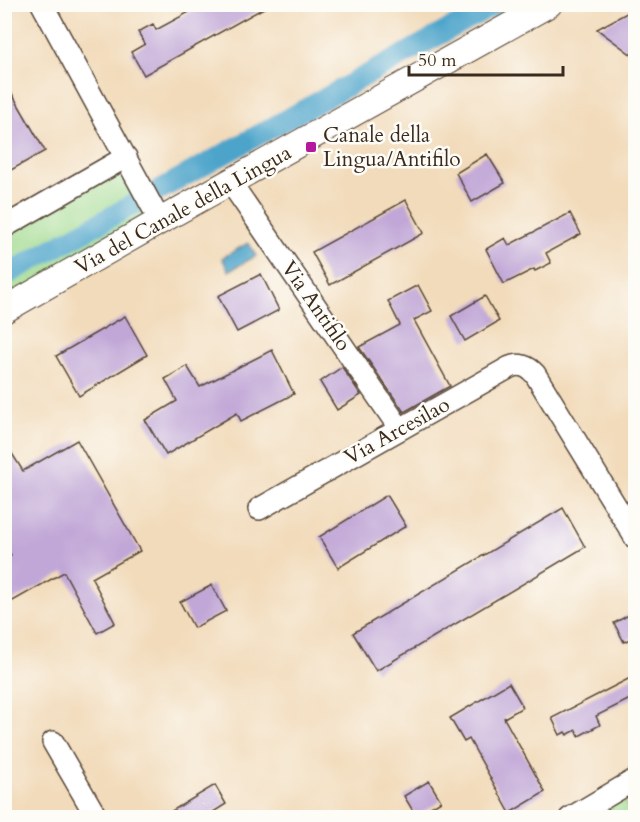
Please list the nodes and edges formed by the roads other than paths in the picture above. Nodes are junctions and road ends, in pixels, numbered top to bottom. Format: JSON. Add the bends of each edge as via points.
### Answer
{"nodes":[{"id":1,"x":42,"y":4,"type":"edge"},
{"id":2,"x":549,"y":4,"type":"edge"},
{"id":3,"x":126,"y":157,"type":"junction"},
{"id":4,"x":231,"y":183,"type":"junction"},
{"id":5,"x":158,"y":216,"type":"junction"},
{"id":6,"x":4,"y":227,"type":"edge"},
{"id":7,"x":4,"y":310,"type":"edge"},
{"id":8,"x":400,"y":429,"type":"junction"},
{"id":9,"x":259,"y":509,"type":"dead end"},
{"id":10,"x":636,"y":539,"type":"edge"},
{"id":11,"x":53,"y":742,"type":"dead end"},
{"id":12,"x":636,"y":779,"type":"edge"},
{"id":13,"x":97,"y":818,"type":"edge"},
{"id":14,"x":570,"y":818,"type":"edge"}],
"edges":[{"from":1,"to":3,"type":"street"},
{"from":2,"to":4,"type":"street","name":"Via del Canale della Lingua"},
{"from":3,"to":5,"type":"street"},
{"from":3,"to":6,"type":"street"},
{"from":4,"to":5,"type":"street","name":"Via del Canale della Lingua"},
{"from":4,"to":8,"type":"street","name":"Via Antifilo"},
{"from":5,"to":7,"type":"street","name":"Via del Canale della Lingua"},
{"from":8,"to":9,"type":"street","name":"Via Arcesilao"},
{"from":8,"to":10,"type":"street","name":"Via Arcesilao","via":[[510,367],[523,365],[535,374]]},
{"from":11,"to":13,"type":"street"},
{"from":12,"to":14,"type":"street"}]}
